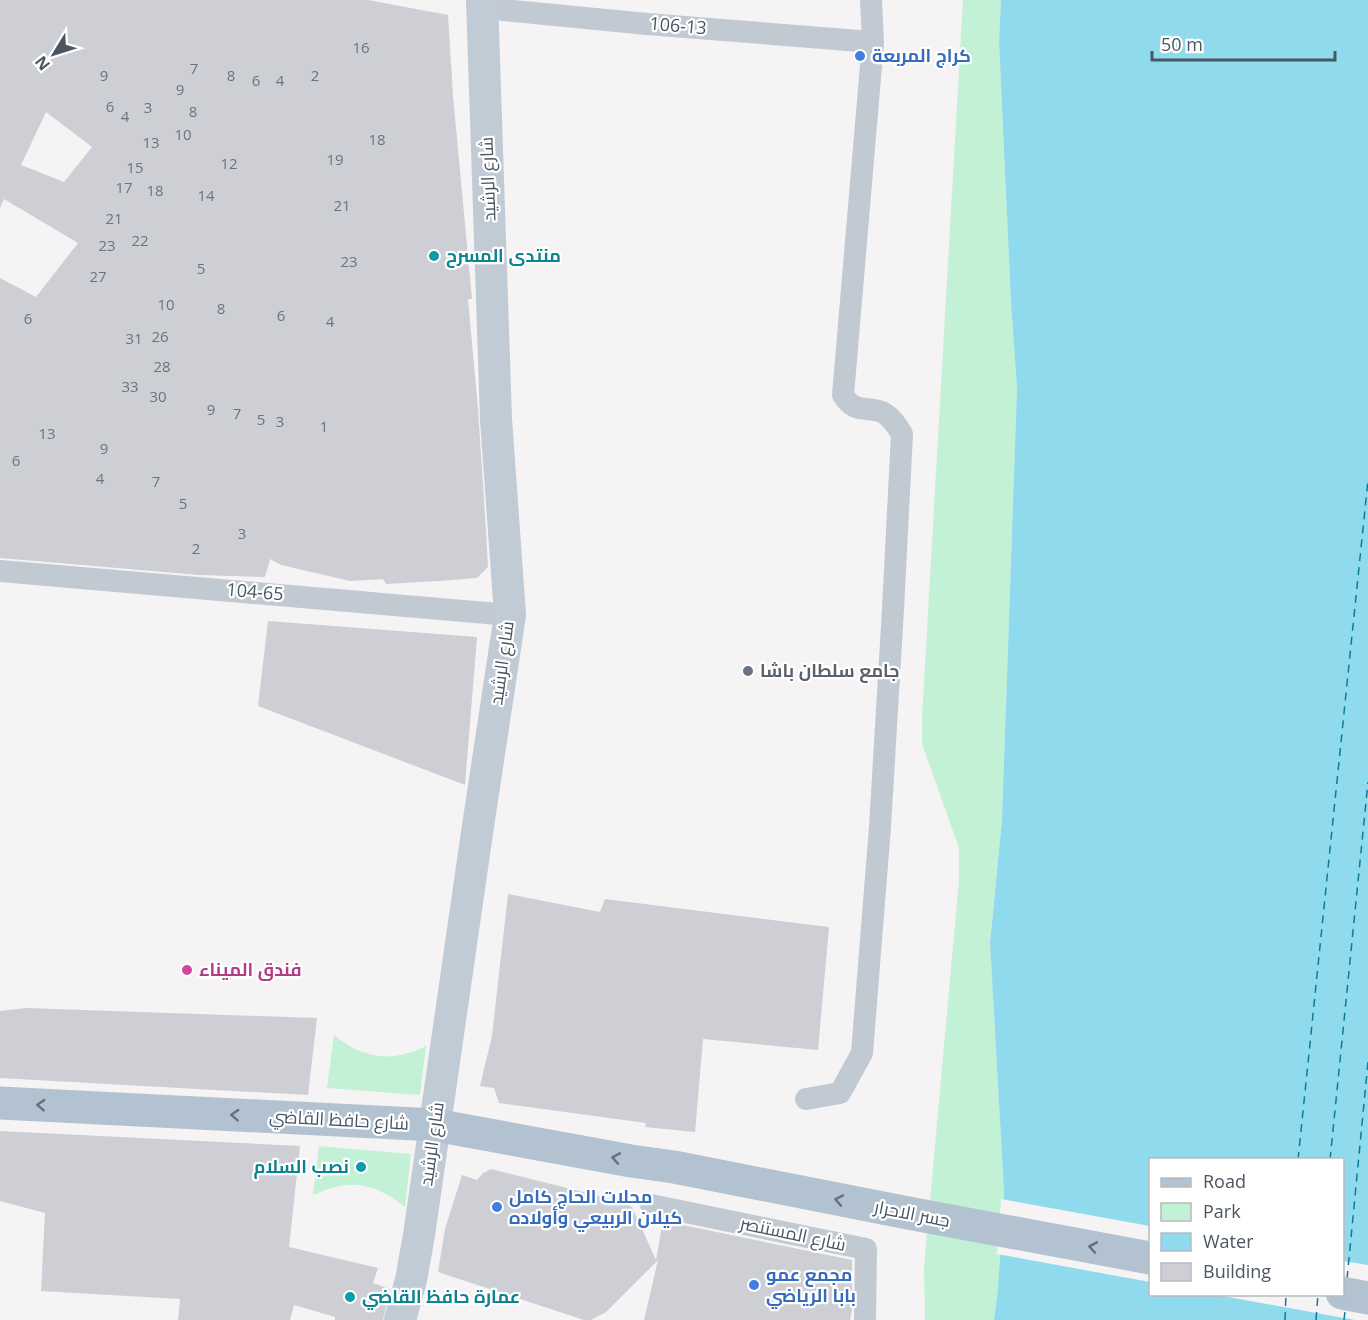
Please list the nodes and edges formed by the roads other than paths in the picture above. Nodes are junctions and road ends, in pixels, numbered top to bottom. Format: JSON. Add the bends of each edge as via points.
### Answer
{"nodes":[{"id":1,"x":871,"y":0,"type":"edge"},
{"id":2,"x":482,"y":4,"type":"edge"},
{"id":3,"x":873,"y":42,"type":"junction"},
{"id":4,"x":0,"y":571,"type":"edge"},
{"id":5,"x":510,"y":615,"type":"junction"},
{"id":6,"x":806,"y":1099,"type":"dead end"},
{"id":7,"x":0,"y":1103,"type":"edge"},
{"id":8,"x":435,"y":1125,"type":"junction"},
{"id":9,"x":674,"y":1167,"type":"joint"},
{"id":10,"x":651,"y":1205,"type":"dead end"},
{"id":11,"x":1149,"y":1258,"type":"edge"},
{"id":12,"x":1344,"y":1293,"type":"edge"},
{"id":13,"x":1368,"y":1298,"type":"edge"},
{"id":14,"x":400,"y":1320,"type":"edge"},
{"id":15,"x":865,"y":1320,"type":"edge"}],
"edges":[{"from":1,"to":3,"type":"street"},
{"from":2,"to":3,"type":"street","name":"106-13","via":[[646,24]]},
{"from":2,"to":5,"type":"main road","name":"شارع الرشيد","via":[[496,419]]},
{"from":3,"to":6,"type":"street","via":[[843,395],[856,408],[884,412],[902,434],[881,816],[862,1053],[840,1093]]},
{"from":4,"to":5,"type":"street","name":"104-65"},
{"from":5,"to":8,"type":"main road","name":"شارع الرشيد"},
{"from":8,"to":7,"type":"main road","name":"شارع حافظ القاضي","one_way":true},
{"from":9,"to":8,"type":"main road","name":"شارع حافظ القاضي","one_way":true},
{"from":8,"to":14,"type":"main road","name":"شارع الرشيد","via":[[411,1280]]},
{"from":11,"to":9,"type":"main road","name":"جسر الاحرار","one_way":true},
{"from":10,"to":15,"type":"street","name":"شارع المستنصر","via":[[866,1249]]},
{"from":12,"to":13,"type":"main road"}]}
